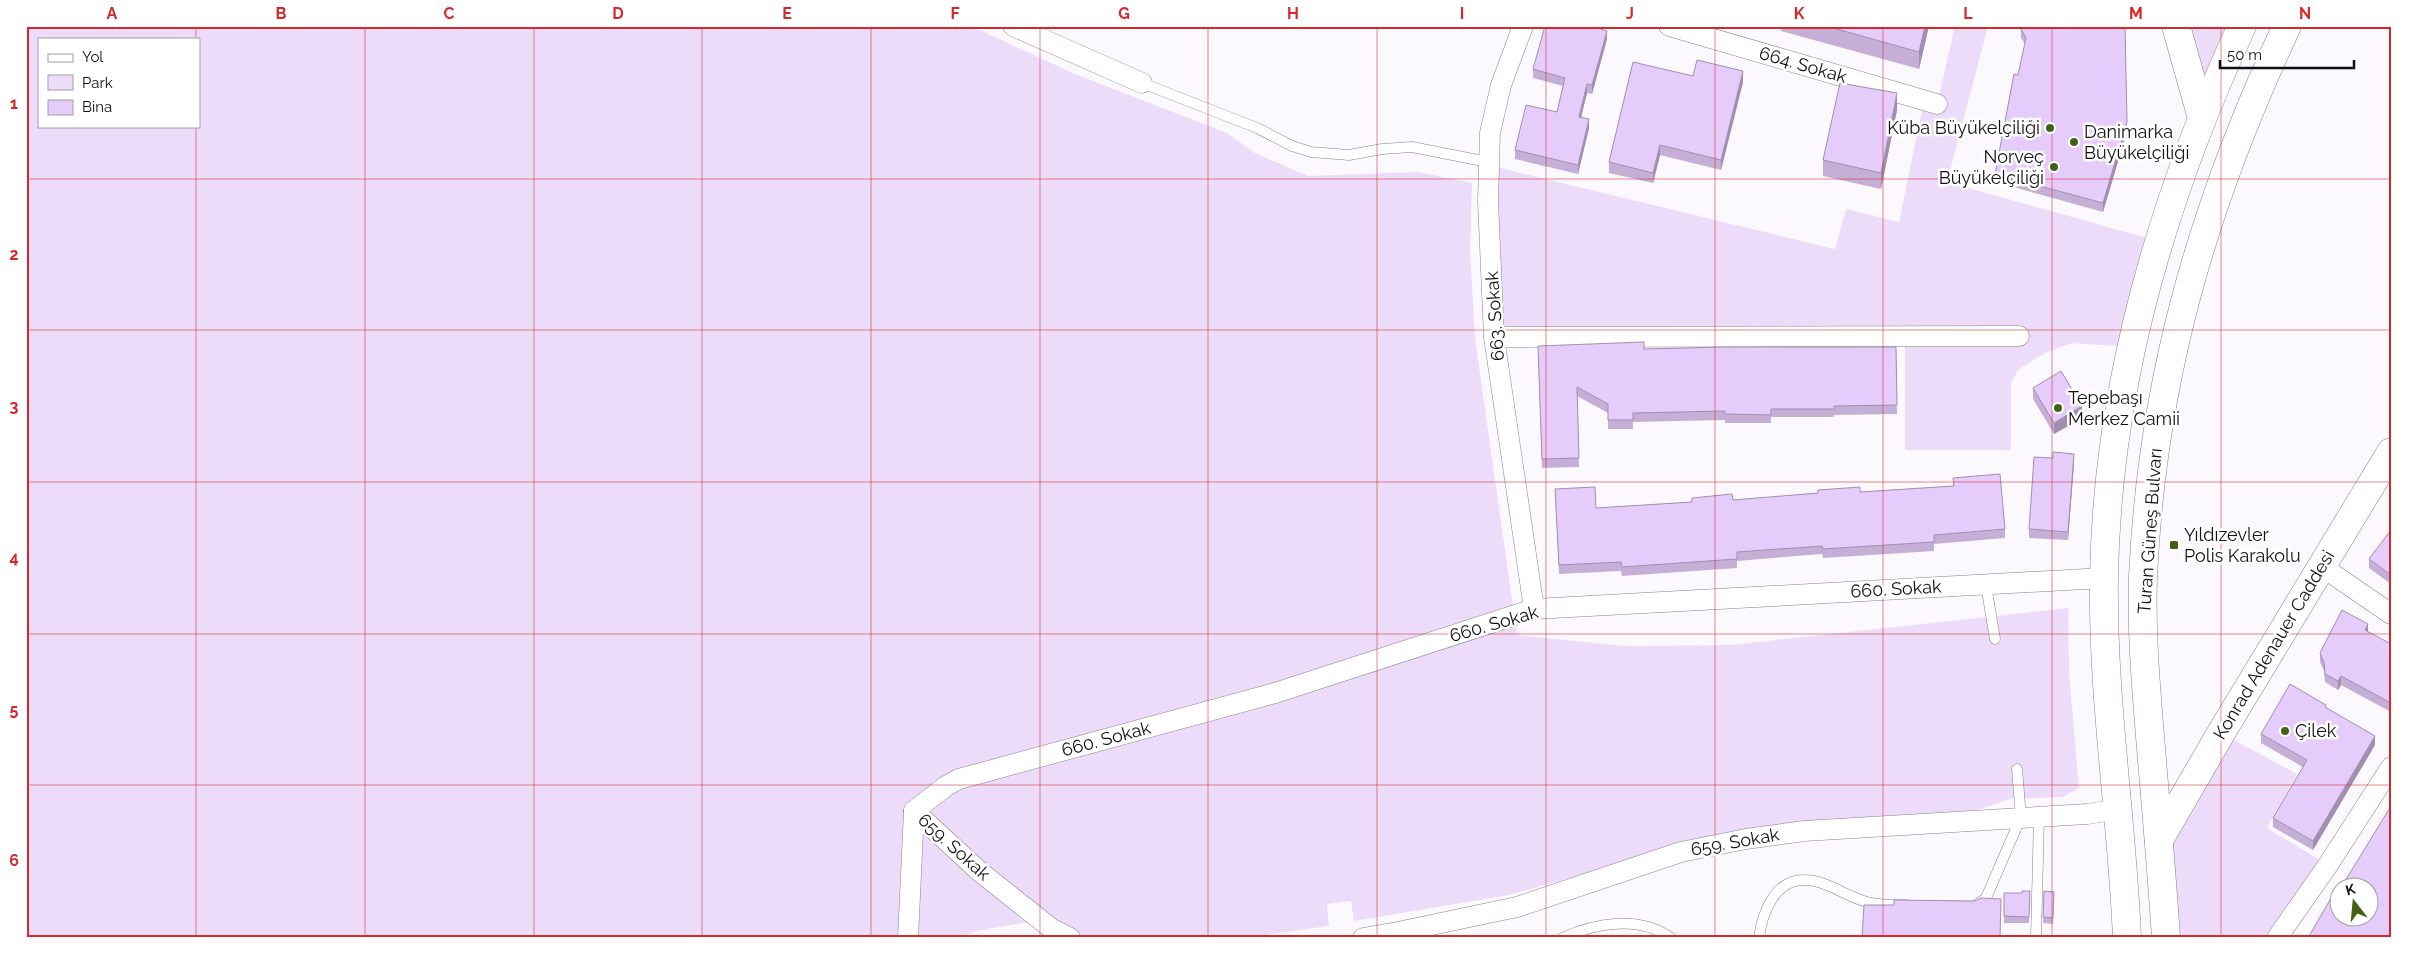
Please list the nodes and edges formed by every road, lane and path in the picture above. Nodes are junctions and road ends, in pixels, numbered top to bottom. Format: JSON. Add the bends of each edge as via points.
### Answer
{"nodes":[{"id":1,"x":1013,"y":26,"type":"edge"},
{"id":2,"x":1523,"y":26,"type":"edge"},
{"id":3,"x":1669,"y":26,"type":"edge"},
{"id":4,"x":2176,"y":26,"type":"edge"},
{"id":5,"x":2242,"y":26,"type":"edge"},
{"id":6,"x":2287,"y":26,"type":"edge"},
{"id":7,"x":1142,"y":83,"type":"joint"},
{"id":8,"x":1937,"y":104,"type":"dead end"},
{"id":9,"x":2202,"y":118,"type":"junction"},
{"id":10,"x":1488,"y":162,"type":"junction"},
{"id":11,"x":2019,"y":336,"type":"dead end"},
{"id":12,"x":1494,"y":337,"type":"junction"},
{"id":13,"x":2391,"y":452,"type":"edge"},
{"id":14,"x":2321,"y":566,"type":"junction"},
{"id":15,"x":2104,"y":578,"type":"junction"},
{"id":16,"x":1986,"y":584,"type":"junction"},
{"id":17,"x":1534,"y":609,"type":"junction"},
{"id":18,"x":2391,"y":614,"type":"edge"},
{"id":19,"x":1995,"y":639,"type":"dead end"},
{"id":20,"x":2391,"y":767,"type":"edge"},
{"id":21,"x":2017,"y":769,"type":"dead end"},
{"id":22,"x":2119,"y":809,"type":"junction"},
{"id":23,"x":914,"y":811,"type":"junction"},
{"id":24,"x":2030,"y":817,"type":"junction"},
{"id":25,"x":2159,"y":840,"type":"junction"},
{"id":26,"x":1921,"y":905,"type":"edge"},
{"id":27,"x":1966,"y":906,"type":"edge"},
{"id":28,"x":908,"y":938,"type":"edge"},
{"id":29,"x":1070,"y":938,"type":"edge"},
{"id":30,"x":1363,"y":938,"type":"edge"},
{"id":31,"x":1562,"y":938,"type":"edge"},
{"id":32,"x":1671,"y":938,"type":"edge"},
{"id":33,"x":1759,"y":938,"type":"edge"},
{"id":34,"x":2036,"y":938,"type":"edge"},
{"id":35,"x":2127,"y":938,"type":"edge"},
{"id":36,"x":2166,"y":938,"type":"edge"},
{"id":37,"x":2277,"y":938,"type":"edge"}],
"edges":[{"from":1,"to":7,"type":"street"},
{"from":2,"to":10,"type":"street","name":"663. Sokak","via":[[1501,85],[1490,133]]},
{"from":3,"to":8,"type":"street","name":"664. Sokak"},
{"from":4,"to":9,"type":"main road"},
{"from":5,"to":9,"type":"main road"},
{"from":6,"to":25,"type":"main road","name":"Turan Güneş Bulvarı","via":[[2235,142],[2208,217],[2184,302],[2153,453],[2143,579],[2146,686]]},
{"from":7,"to":10,"type":"lane","via":[[1311,152],[1349,155],[1412,147]]},
{"from":9,"to":15,"type":"main road","via":[[2158,241],[2132,348],[2108,501]]},
{"from":10,"to":12,"type":"street","name":"663. Sokak"},
{"from":11,"to":12,"type":"street"},
{"from":12,"to":17,"type":"street","name":"663. Sokak"},
{"from":13,"to":14,"type":"main road","name":"Konrad Adenauer Caddesi"},
{"from":14,"to":18,"type":"street"},
{"from":14,"to":25,"type":"main road","name":"Konrad Adenauer Caddesi"},
{"from":15,"to":16,"type":"street","name":"660. Sokak"},
{"from":15,"to":22,"type":"main road","via":[[2108,694]]},
{"from":16,"to":17,"type":"street","name":"660. Sokak"},
{"from":16,"to":19,"type":"lane"},
{"from":17,"to":23,"type":"street","name":"660. Sokak","via":[[1275,693],[959,779]]},
{"from":20,"to":37,"type":"street"},
{"from":21,"to":24,"type":"lane"},
{"from":22,"to":24,"type":"street","name":"659. Sokak"},
{"from":22,"to":35,"type":"main road"},
{"from":23,"to":28,"type":"street","name":"659. Sokak"},
{"from":23,"to":29,"type":"street","name":"659. Sokak","via":[[979,871],[1052,929]]},
{"from":24,"to":27,"type":"lane","via":[[1986,898],[1975,906]]},
{"from":24,"to":30,"type":"street","name":"659. Sokak","via":[[1804,831],[1746,839],[1680,852],[1517,907]]},
{"from":24,"to":34,"type":"lane"},
{"from":25,"to":36,"type":"main road","name":"Turan Güneş Bulvarı"},
{"from":26,"to":33,"type":"lane","via":[[1867,902],[1818,882],[1796,881],[1775,894],[1766,908]]},
{"from":31,"to":32,"type":"lane","via":[[1616,923],[1642,925]]}]}
